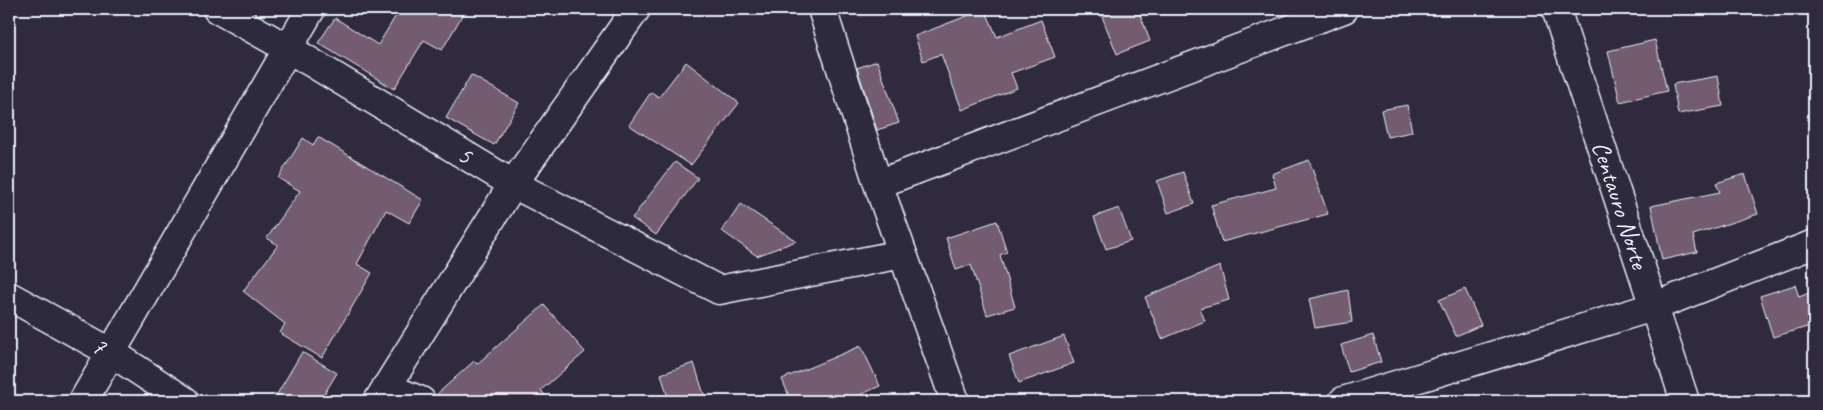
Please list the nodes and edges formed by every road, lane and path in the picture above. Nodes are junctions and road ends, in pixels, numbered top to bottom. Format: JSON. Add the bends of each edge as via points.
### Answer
{"nodes":[{"id":1,"x":217,"y":9,"type":"edge"},
{"id":2,"x":311,"y":9,"type":"edge"},
{"id":3,"x":636,"y":9,"type":"edge"},
{"id":4,"x":822,"y":9,"type":"edge"},
{"id":5,"x":1344,"y":9,"type":"edge"},
{"id":6,"x":1556,"y":9,"type":"edge"},
{"id":7,"x":288,"y":49,"type":"junction"},
{"id":8,"x":513,"y":184,"type":"junction"},
{"id":9,"x":878,"y":184,"type":"junction"},
{"id":10,"x":1814,"y":244,"type":"edge"},
{"id":11,"x":902,"y":254,"type":"junction"},
{"id":12,"x":9,"y":296,"type":"edge"},
{"id":13,"x":1653,"y":306,"type":"junction"},
{"id":14,"x":112,"y":353,"type":"junction"},
{"id":15,"x":382,"y":394,"type":"edge"},
{"id":16,"x":83,"y":401,"type":"edge"},
{"id":17,"x":185,"y":401,"type":"edge"},
{"id":18,"x":421,"y":401,"type":"edge"},
{"id":19,"x":956,"y":401,"type":"edge"},
{"id":20,"x":1343,"y":401,"type":"edge"},
{"id":21,"x":1685,"y":401,"type":"edge"}],
"edges":[{"from":1,"to":7,"type":"street","name":"5"},
{"from":2,"to":7,"type":"street"},
{"from":3,"to":8,"type":"street"},
{"from":4,"to":9,"type":"street"},
{"from":5,"to":9,"type":"street"},
{"from":6,"to":13,"type":"street","name":"Centauro Norte"},
{"from":7,"to":8,"type":"street","name":"5"},
{"from":7,"to":14,"type":"street"},
{"from":8,"to":11,"type":"street","name":"5","via":[[719,290]]},
{"from":8,"to":15,"type":"street"},
{"from":9,"to":11,"type":"street"},
{"from":10,"to":13,"type":"street"},
{"from":11,"to":19,"type":"street"},
{"from":12,"to":14,"type":"street","name":"7"},
{"from":13,"to":20,"type":"street"},
{"from":13,"to":21,"type":"street","name":"Centauro Norte"},
{"from":14,"to":16,"type":"street"},
{"from":14,"to":17,"type":"street","name":"7"},
{"from":15,"to":18,"type":"street"}]}
